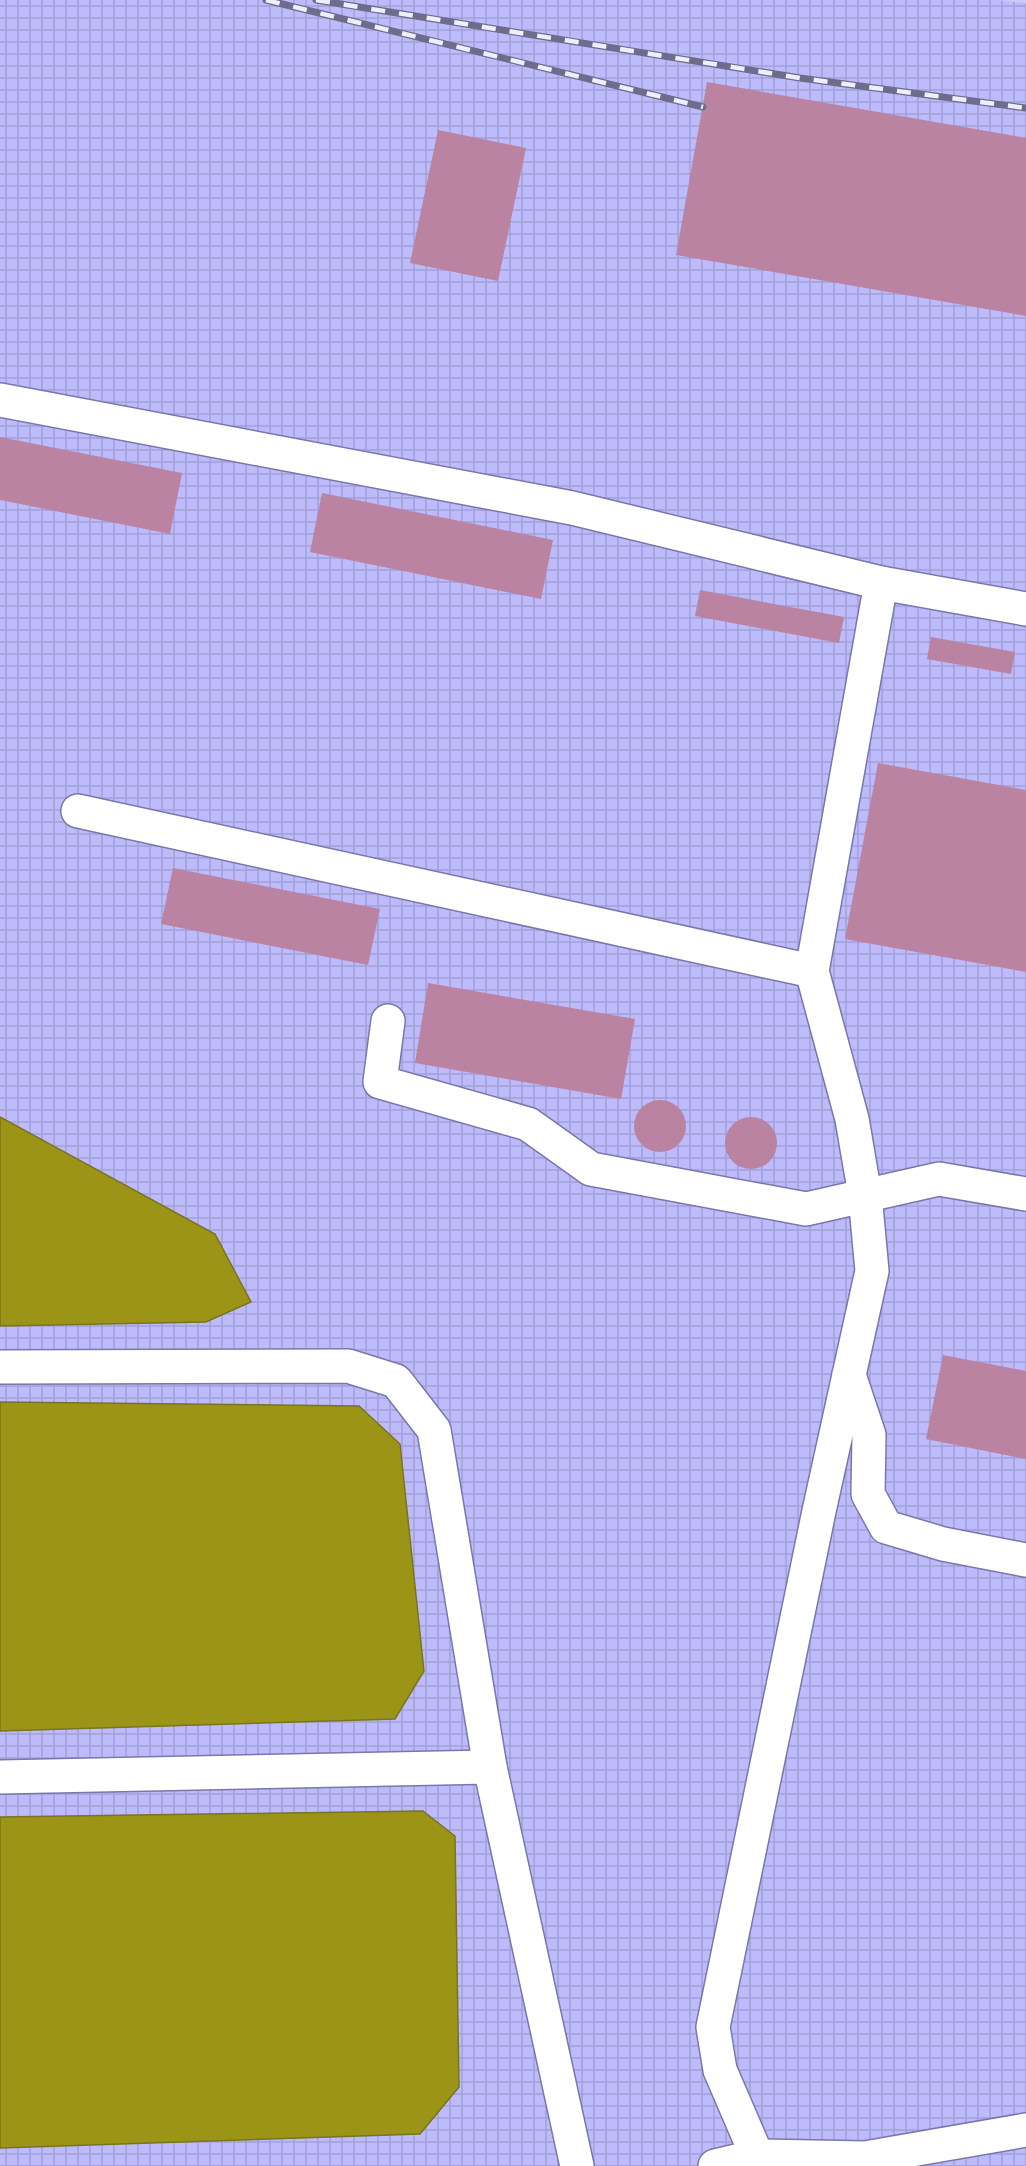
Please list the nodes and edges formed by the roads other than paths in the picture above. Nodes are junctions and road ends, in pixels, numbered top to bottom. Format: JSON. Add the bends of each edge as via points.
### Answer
{"nodes":[{"id":1,"x":0,"y":400,"type":"edge"},
{"id":2,"x":881,"y":583,"type":"junction"},
{"id":3,"x":1026,"y":609,"type":"edge"},
{"id":4,"x":78,"y":811,"type":"dead end"},
{"id":5,"x":812,"y":971,"type":"junction"},
{"id":6,"x":388,"y":1021,"type":"dead end"},
{"id":7,"x":1026,"y":1194,"type":"edge"},
{"id":8,"x":866,"y":1195,"type":"junction"},
{"id":9,"x":0,"y":1367,"type":"edge"},
{"id":10,"x":849,"y":1375,"type":"junction"},
{"id":11,"x":1026,"y":1560,"type":"edge"},
{"id":12,"x":490,"y":1767,"type":"junction"},
{"id":13,"x":0,"y":1777,"type":"edge"},
{"id":14,"x":1026,"y":2130,"type":"edge"},
{"id":15,"x":757,"y":2156,"type":"junction"},
{"id":16,"x":578,"y":2166,"type":"edge"},
{"id":17,"x":715,"y":2166,"type":"edge"}],
"edges":[{"from":1,"to":2,"type":"lane","via":[[572,508]]},
{"from":2,"to":3,"type":"lane"},
{"from":2,"to":5,"type":"lane"},
{"from":4,"to":5,"type":"lane"},
{"from":5,"to":8,"type":"lane","via":[[852,1119]]},
{"from":6,"to":8,"type":"lane","via":[[380,1082],[528,1124],[591,1169],[806,1209]]},
{"from":7,"to":8,"type":"lane","via":[[939,1179]]},
{"from":8,"to":10,"type":"lane","via":[[872,1271]]},
{"from":9,"to":12,"type":"lane","via":[[348,1366],[396,1381],[434,1430]]},
{"from":10,"to":11,"type":"lane","via":[[869,1435],[868,1494],[886,1527],[943,1544]]},
{"from":10,"to":15,"type":"lane","via":[[713,2027],[720,2070]]},
{"from":12,"to":13,"type":"lane"},
{"from":12,"to":16,"type":"lane"},
{"from":14,"to":15,"type":"lane","via":[[865,2158]]},
{"from":15,"to":17,"type":"lane"}]}
